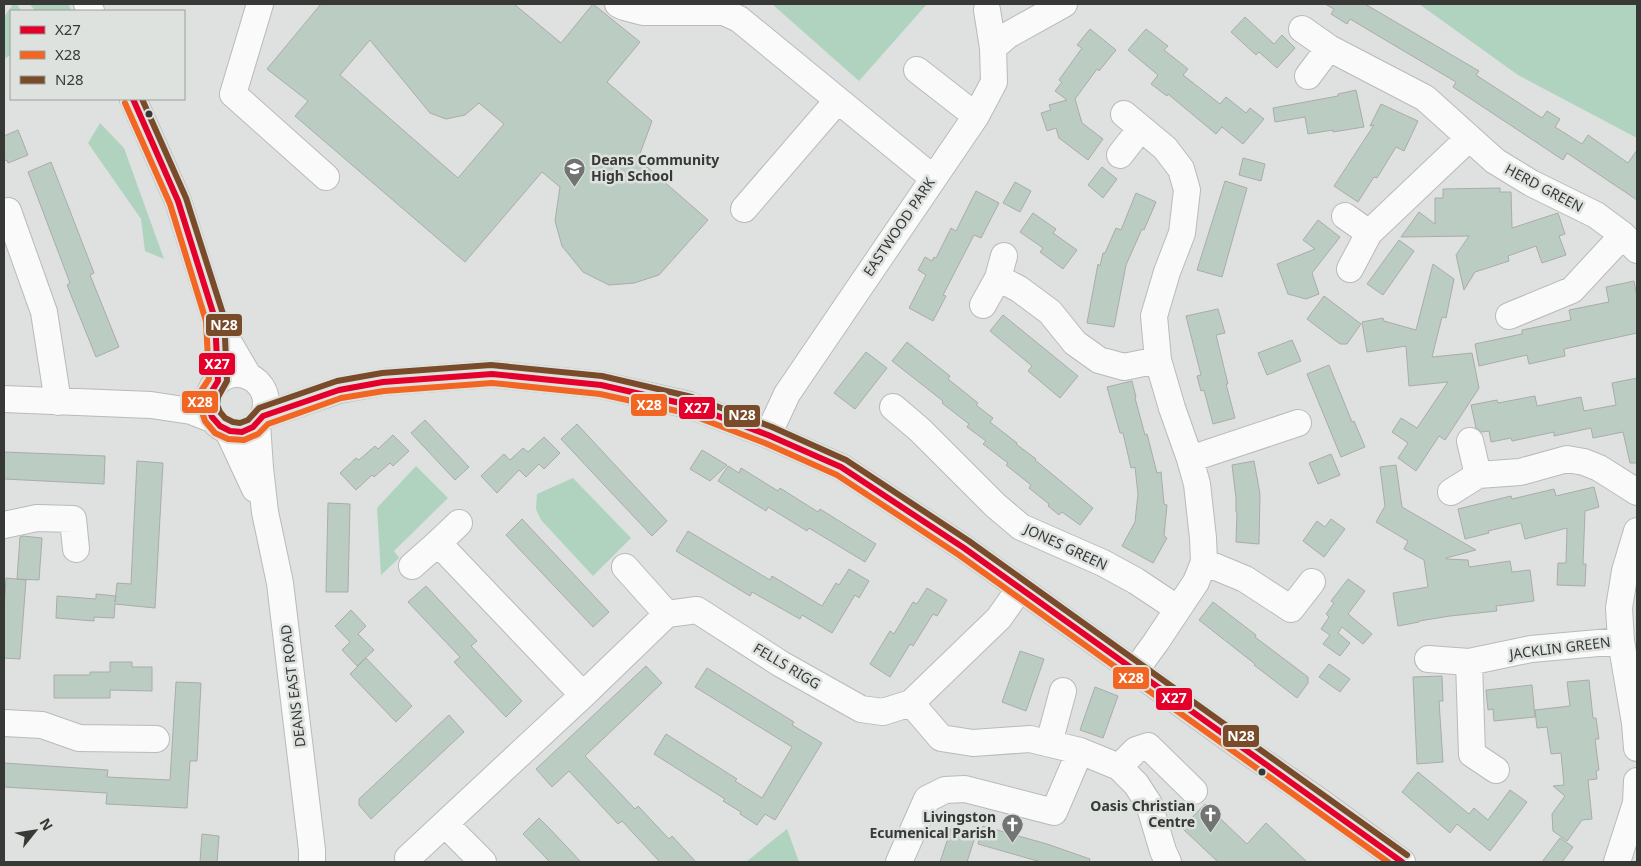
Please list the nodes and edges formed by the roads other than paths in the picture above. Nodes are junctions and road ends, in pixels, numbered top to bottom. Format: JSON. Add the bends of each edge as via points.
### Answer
{"nodes":[{"id":1,"x":260,"y":4,"type":"edge"},
{"id":2,"x":618,"y":4,"type":"edge"},
{"id":3,"x":1064,"y":4,"type":"edge"},
{"id":4,"x":987,"y":10,"type":"dead end"},
{"id":5,"x":1302,"y":29,"type":"dead end"},
{"id":6,"x":993,"y":48,"type":"junction"},
{"id":7,"x":1329,"y":48,"type":"junction"},
{"id":8,"x":917,"y":70,"type":"dead end"},
{"id":9,"x":1308,"y":76,"type":"dead end"},
{"id":10,"x":133,"y":100,"type":"edge"},
{"id":11,"x":838,"y":100,"type":"junction"},
{"id":12,"x":976,"y":116,"type":"junction"},
{"id":13,"x":1468,"y":139,"type":"junction"},
{"id":14,"x":1120,"y":154,"type":"dead end"},
{"id":15,"x":326,"y":177,"type":"dead end"},
{"id":16,"x":933,"y":178,"type":"junction"},
{"id":17,"x":744,"y":209,"type":"dead end"},
{"id":18,"x":8,"y":211,"type":"dead end"},
{"id":19,"x":1345,"y":216,"type":"dead end"},
{"id":20,"x":1370,"y":233,"type":"junction"},
{"id":21,"x":1630,"y":243,"type":"edge"},
{"id":22,"x":1350,"y":269,"type":"dead end"},
{"id":23,"x":983,"y":305,"type":"dead end"},
{"id":24,"x":1509,"y":316,"type":"dead end"},
{"id":25,"x":215,"y":319,"type":"junction"},
{"id":26,"x":1158,"y":360,"type":"junction"},
{"id":27,"x":256,"y":383,"type":"junction"},
{"id":28,"x":215,"y":385,"type":"junction"},
{"id":29,"x":339,"y":390,"type":"junction"},
{"id":30,"x":4,"y":399,"type":"edge"},
{"id":31,"x":58,"y":402,"type":"junction"},
{"id":32,"x":151,"y":405,"type":"junction"},
{"id":33,"x":893,"y":407,"type":"dead end"},
{"id":34,"x":260,"y":420,"type":"junction"},
{"id":35,"x":1299,"y":424,"type":"dead end"},
{"id":36,"x":221,"y":425,"type":"junction"},
{"id":37,"x":768,"y":435,"type":"junction"},
{"id":38,"x":1470,"y":441,"type":"dead end"},
{"id":39,"x":1190,"y":459,"type":"junction"},
{"id":40,"x":1478,"y":476,"type":"junction"},
{"id":41,"x":1451,"y":492,"type":"dead end"},
{"id":42,"x":1637,"y":492,"type":"edge"},
{"id":43,"x":265,"y":512,"type":"junction"},
{"id":44,"x":459,"y":522,"type":"dead end"},
{"id":45,"x":4,"y":525,"type":"edge"},
{"id":46,"x":1637,"y":531,"type":"edge"},
{"id":47,"x":438,"y":543,"type":"junction"},
{"id":48,"x":76,"y":549,"type":"dead end"},
{"id":49,"x":1204,"y":562,"type":"junction"},
{"id":50,"x":412,"y":566,"type":"dead end"},
{"id":51,"x":625,"y":567,"type":"dead end"},
{"id":52,"x":1312,"y":582,"type":"dead end"},
{"id":53,"x":1020,"y":588,"type":"junction"},
{"id":54,"x":1178,"y":609,"type":"junction"},
{"id":55,"x":666,"y":614,"type":"junction"},
{"id":56,"x":1621,"y":641,"type":"junction"},
{"id":57,"x":1428,"y":659,"type":"dead end"},
{"id":58,"x":1469,"y":662,"type":"junction"},
{"id":59,"x":1135,"y":671,"type":"junction"},
{"id":60,"x":1063,"y":691,"type":"dead end"},
{"id":61,"x":584,"y":695,"type":"junction"},
{"id":62,"x":911,"y":703,"type":"junction"},
{"id":63,"x":4,"y":723,"type":"edge"},
{"id":64,"x":156,"y":739,"type":"dead end"},
{"id":65,"x":1049,"y":744,"type":"junction"},
{"id":66,"x":1637,"y":748,"type":"edge"},
{"id":67,"x":1080,"y":751,"type":"junction"},
{"id":68,"x":1119,"y":767,"type":"junction"},
{"id":69,"x":1496,"y":770,"type":"dead end"},
{"id":70,"x":1194,"y":790,"type":"dead end"},
{"id":71,"x":1637,"y":796,"type":"edge"},
{"id":72,"x":445,"y":824,"type":"junction"},
{"id":73,"x":408,"y":858,"type":"dead end"},
{"id":74,"x":312,"y":862,"type":"edge"},
{"id":75,"x":483,"y":862,"type":"edge"},
{"id":76,"x":899,"y":862,"type":"edge"},
{"id":77,"x":1168,"y":862,"type":"edge"},
{"id":78,"x":1402,"y":862,"type":"edge"},
{"id":79,"x":1617,"y":862,"type":"edge"}],
"edges":[{"from":1,"to":15,"type":"street","via":[[233,94]]},
{"from":2,"to":11,"type":"street","via":[[643,12],[724,12],[739,19]]},
{"from":3,"to":6,"type":"street","via":[[1008,35]]},
{"from":4,"to":6,"type":"street","name":"EASTWOOD PARK"},
{"from":5,"to":7,"type":"street","name":"HERD GREEN"},
{"from":6,"to":12,"type":"street","name":"EASTWOOD PARK","via":[[994,82]]},
{"from":7,"to":9,"type":"street"},
{"from":7,"to":13,"type":"street","name":"HERD GREEN","via":[[1425,98]]},
{"from":8,"to":12,"type":"street"},
{"from":10,"to":25,"type":"street","via":[[178,202]]},
{"from":11,"to":16,"type":"street"},
{"from":11,"to":17,"type":"street"},
{"from":12,"to":16,"type":"street","name":"EASTWOOD PARK"},
{"from":13,"to":20,"type":"street"},
{"from":13,"to":21,"type":"street","name":"HERD GREEN","via":[[1494,161],[1531,183],[1596,215]]},
{"from":14,"to":26,"type":"street","via":[[1132,121],[1165,148],[1181,169],[1187,190],[1182,233],[1154,316]]},
{"from":16,"to":37,"type":"street","name":"EASTWOOD PARK","via":[[787,394]]},
{"from":18,"to":31,"type":"street","via":[[44,312]]},
{"from":19,"to":20,"type":"street"},
{"from":20,"to":22,"type":"street"},
{"from":21,"to":24,"type":"street","name":"HERD GREEN","via":[[1572,290]]},
{"from":23,"to":26,"type":"street","via":[[1001,267],[1019,289],[1050,312],[1075,342],[1098,360],[1124,367]]},
{"from":25,"to":27,"type":"street"},
{"from":25,"to":28,"type":"street"},
{"from":26,"to":39,"type":"street"},
{"from":27,"to":28,"type":"street","via":[[239,374],[228,375]]},
{"from":27,"to":29,"type":"street"},
{"from":27,"to":34,"type":"street","via":[[266,397],[266,407]]},
{"from":28,"to":32,"type":"street","via":[[184,399]]},
{"from":28,"to":36,"type":"street","via":[[208,405],[210,413]]},
{"from":29,"to":34,"type":"street"},
{"from":29,"to":37,"type":"street","via":[[383,382],[492,374],[601,385],[689,405]]},
{"from":30,"to":31,"type":"street"},
{"from":31,"to":32,"type":"street"},
{"from":32,"to":36,"type":"street","via":[[192,411]]},
{"from":33,"to":54,"type":"street","name":"JONES GREEN","via":[[913,437],[1021,527],[1103,563]]},
{"from":34,"to":36,"type":"street","via":[[248,430],[238,432]]},
{"from":34,"to":43,"type":"street","name":"DEANS EAST ROAD","via":[[260,468]]},
{"from":35,"to":39,"type":"street"},
{"from":36,"to":43,"type":"street","name":"DEANS EAST ROAD","via":[[248,470]]},
{"from":37,"to":53,"type":"street","via":[[841,467]]},
{"from":38,"to":40,"type":"street"},
{"from":39,"to":49,"type":"street","via":[[1197,484]]},
{"from":40,"to":41,"type":"street"},
{"from":40,"to":42,"type":"street","via":[[1520,472],[1567,459],[1599,468]]},
{"from":43,"to":74,"type":"street","name":"DEANS EAST ROAD","via":[[280,583]]},
{"from":44,"to":47,"type":"street"},
{"from":45,"to":48,"type":"street","via":[[37,518],[73,519]]},
{"from":46,"to":56,"type":"street","via":[[1625,571],[1619,608]]},
{"from":47,"to":50,"type":"street"},
{"from":47,"to":61,"type":"street"},
{"from":49,"to":52,"type":"street","via":[[1245,579],[1286,616]]},
{"from":49,"to":54,"type":"street","via":[[1196,582]]},
{"from":51,"to":55,"type":"street"},
{"from":53,"to":59,"type":"street"},
{"from":53,"to":62,"type":"street","name":"FELLS RIGG","via":[[1000,618]]},
{"from":54,"to":59,"type":"street"},
{"from":55,"to":61,"type":"street"},
{"from":55,"to":62,"type":"street","name":"FELLS RIGG","via":[[697,610],[781,664],[861,709],[883,712]]},
{"from":56,"to":58,"type":"street","name":"JACKLIN GREEN","via":[[1531,649]]},
{"from":56,"to":66,"type":"street"},
{"from":57,"to":58,"type":"street","name":"JACKLIN GREEN"},
{"from":58,"to":69,"type":"street","via":[[1472,754]]},
{"from":59,"to":78,"type":"street"},
{"from":60,"to":65,"type":"street"},
{"from":61,"to":72,"type":"street"},
{"from":62,"to":65,"type":"street","via":[[940,738],[973,743],[1030,739]]},
{"from":63,"to":64,"type":"street","via":[[42,725],[79,738]]},
{"from":65,"to":67,"type":"street"},
{"from":67,"to":68,"type":"street"},
{"from":67,"to":76,"type":"street","via":[[1054,812],[965,789],[945,790],[927,799]]},
{"from":68,"to":70,"type":"street","via":[[1136,750],[1148,746]]},
{"from":68,"to":77,"type":"street","via":[[1136,784],[1148,804]]},
{"from":71,"to":79,"type":"street"},
{"from":72,"to":73,"type":"street"},
{"from":72,"to":75,"type":"street"}]}
